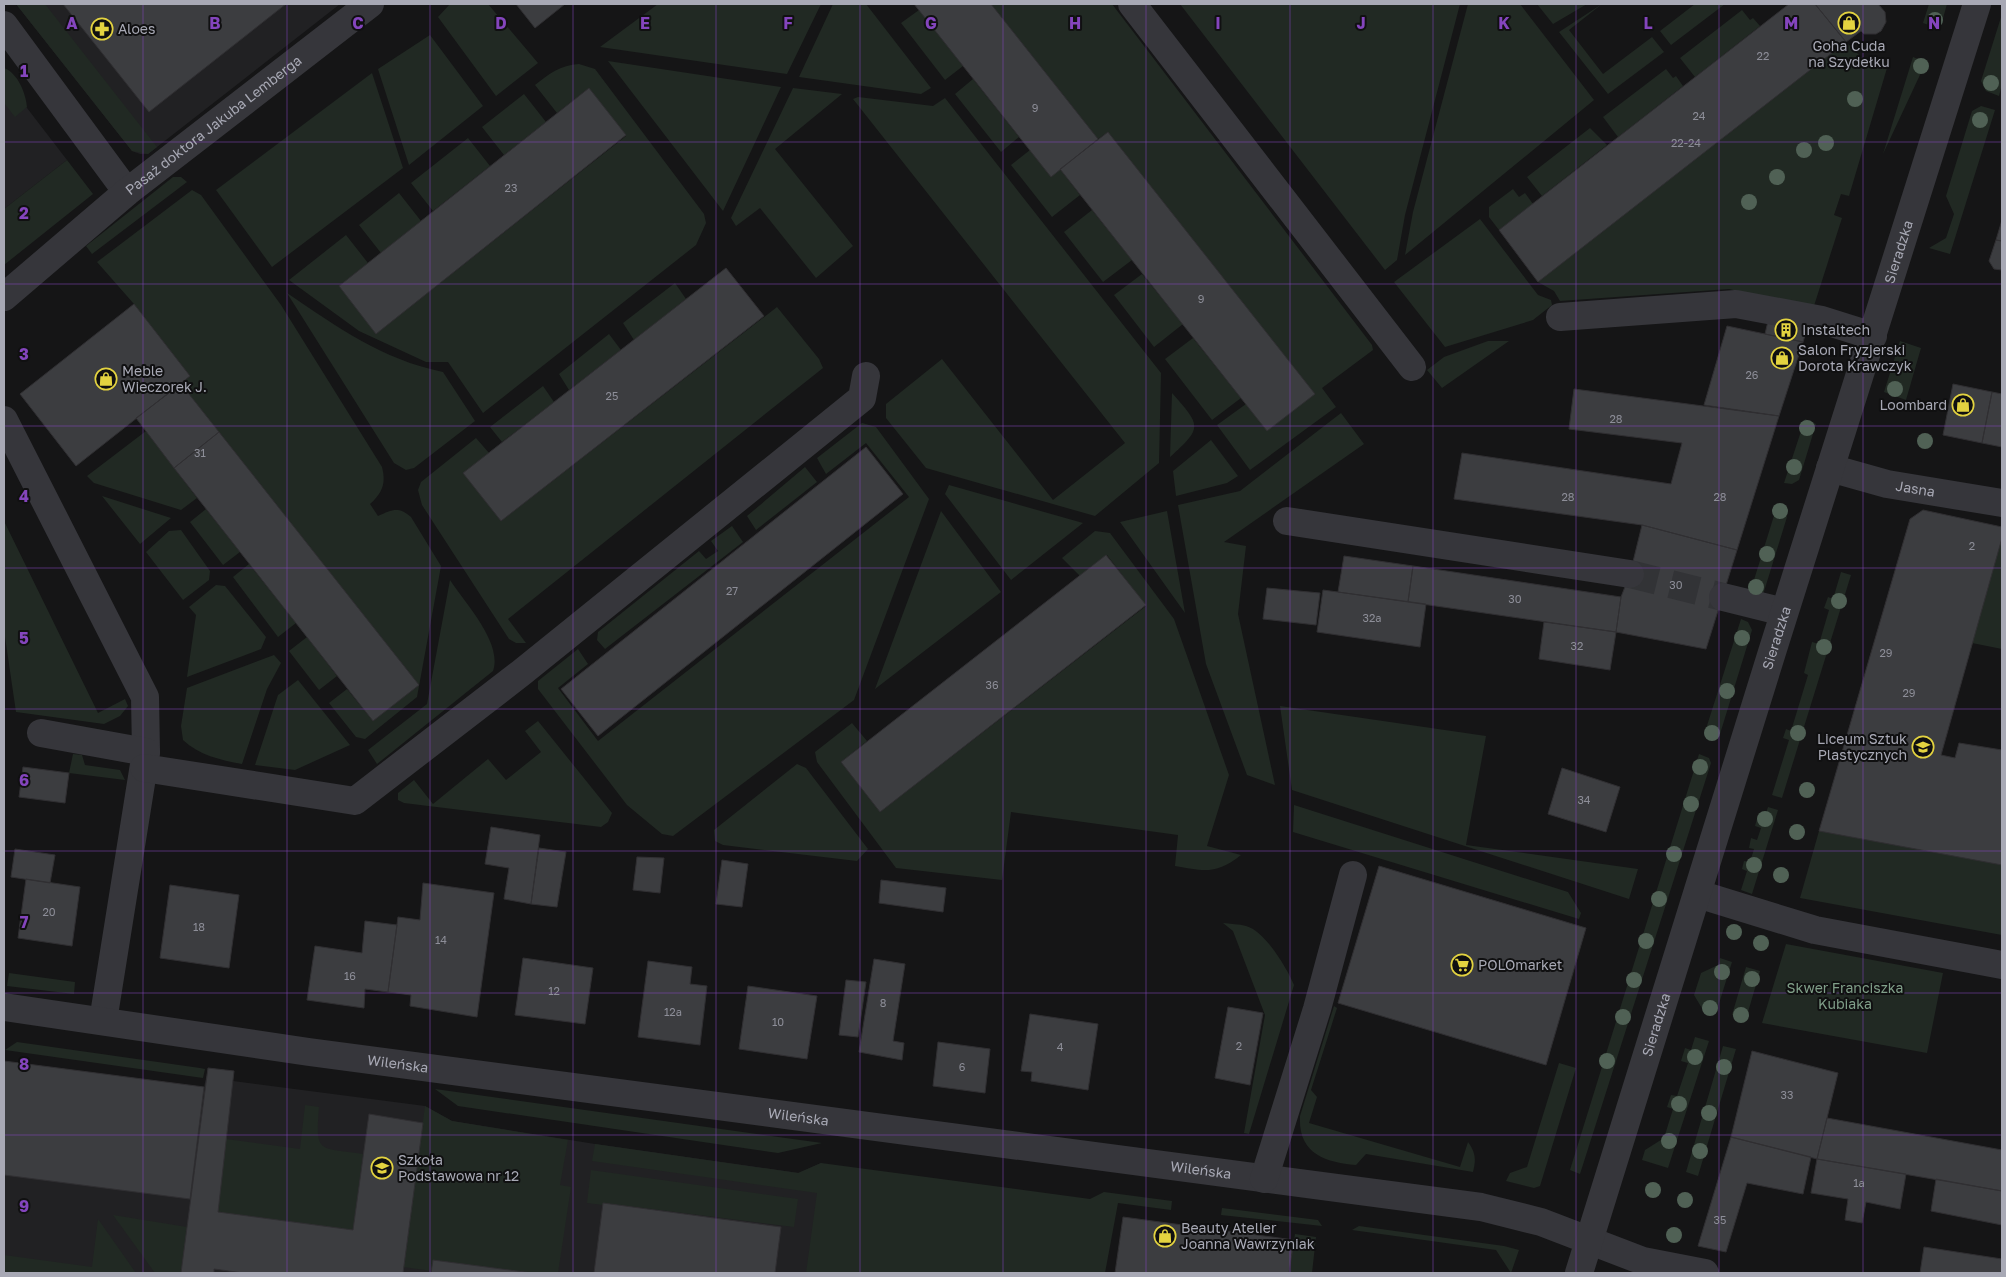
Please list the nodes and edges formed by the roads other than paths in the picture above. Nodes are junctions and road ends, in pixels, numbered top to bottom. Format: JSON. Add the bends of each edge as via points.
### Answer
{"nodes":[{"id":1,"x":370,"y":4,"type":"edge"},
{"id":2,"x":1132,"y":4,"type":"edge"},
{"id":3,"x":1977,"y":4,"type":"edge"},
{"id":4,"x":4,"y":25,"type":"edge"},
{"id":5,"x":127,"y":192,"type":"junction"},
{"id":6,"x":4,"y":297,"type":"edge"},
{"id":7,"x":1560,"y":317,"type":"dead end"},
{"id":8,"x":1873,"y":336,"type":"junction"},
{"id":9,"x":1412,"y":367,"type":"dead end"},
{"id":10,"x":866,"y":376,"type":"dead end"},
{"id":11,"x":4,"y":420,"type":"edge"},
{"id":12,"x":1830,"y":468,"type":"junction"},
{"id":13,"x":2002,"y":503,"type":"edge"},
{"id":14,"x":1287,"y":521,"type":"dead end"},
{"id":15,"x":1630,"y":574,"type":"tunnel mouth"},
{"id":16,"x":1723,"y":597,"type":"tunnel mouth"},
{"id":17,"x":1784,"y":612,"type":"junction"},
{"id":18,"x":41,"y":733,"type":"dead end"},
{"id":19,"x":145,"y":760,"type":"junction"},
{"id":20,"x":1353,"y":875,"type":"dead end"},
{"id":21,"x":1698,"y":894,"type":"junction"},
{"id":22,"x":2002,"y":965,"type":"edge"},
{"id":23,"x":4,"y":1007,"type":"edge"},
{"id":24,"x":103,"y":1021,"type":"junction"},
{"id":25,"x":1264,"y":1179,"type":"junction"},
{"id":26,"x":1590,"y":1240,"type":"junction"},
{"id":27,"x":1579,"y":1273,"type":"edge"},
{"id":28,"x":1705,"y":1273,"type":"edge"}],
"edges":[{"from":1,"to":5,"type":"street","name":"Pasaż doktora Jakuba Lemberga"},
{"from":2,"to":9,"type":"street"},
{"from":3,"to":8,"type":"street","name":"Sieradzka"},
{"from":4,"to":5,"type":"street","name":"Pasaż doktora Jakuba Lemberga"},
{"from":5,"to":6,"type":"street"},
{"from":7,"to":8,"type":"street","via":[[1736,304],[1822,320]]},
{"from":8,"to":12,"type":"street","name":"Sieradzka"},
{"from":10,"to":19,"type":"street","via":[[862,398],[521,673],[355,801]]},
{"from":11,"to":19,"type":"street","via":[[145,697]]},
{"from":12,"to":13,"type":"street","name":"Jasna","via":[[1887,484]]},
{"from":12,"to":17,"type":"street","name":"Sieradzka"},
{"from":14,"to":15,"type":"street"},
{"from":16,"to":17,"type":"street"},
{"from":17,"to":21,"type":"street","name":"Sieradzka"},
{"from":18,"to":19,"type":"street"},
{"from":19,"to":24,"type":"street"},
{"from":20,"to":25,"type":"street","via":[[1317,1009]]},
{"from":21,"to":22,"type":"street","via":[[1815,930]]},
{"from":21,"to":26,"type":"street","name":"Sieradzka"},
{"from":23,"to":24,"type":"street","name":"Wileńska"},
{"from":24,"to":25,"type":"street","name":"Wileńska","via":[[319,1053]]},
{"from":25,"to":26,"type":"street","name":"Wileńska","via":[[1481,1207],[1541,1222]]},
{"from":26,"to":27,"type":"street","name":"Sieradzka"},
{"from":26,"to":28,"type":"street","name":"Wileńska","via":[[1643,1261]]}]}
